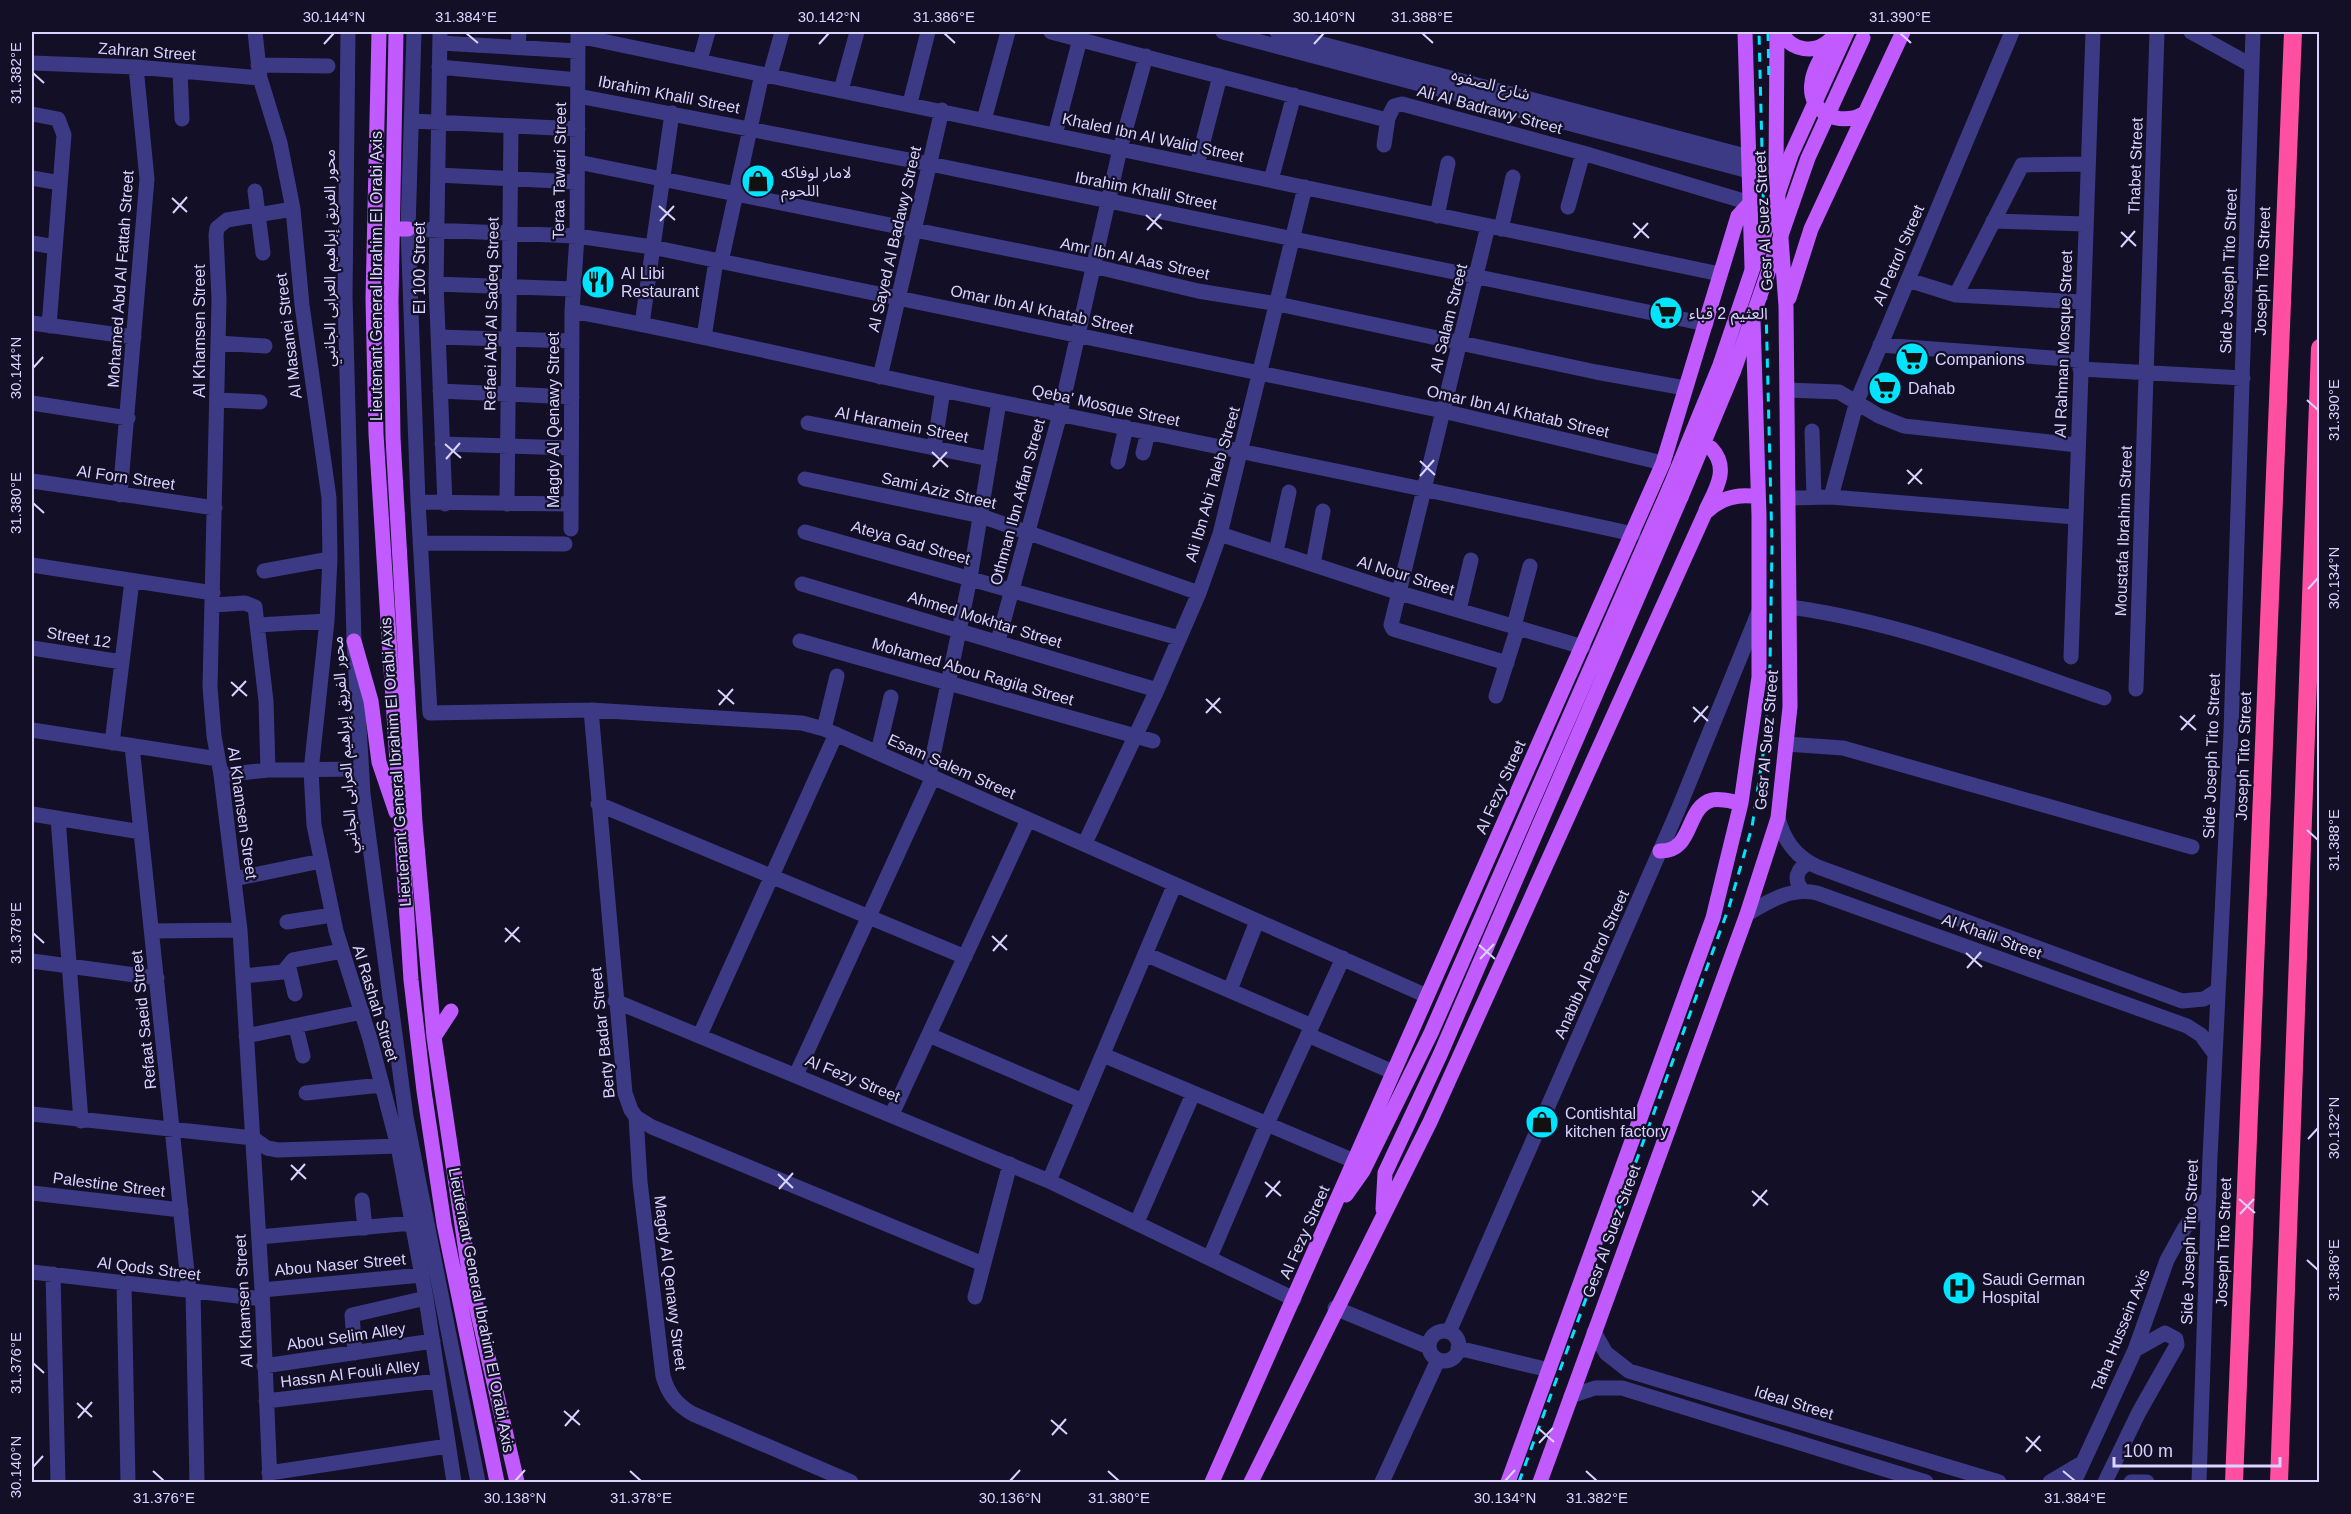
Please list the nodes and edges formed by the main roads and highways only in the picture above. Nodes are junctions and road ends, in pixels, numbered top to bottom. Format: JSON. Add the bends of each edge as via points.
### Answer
{"nodes":[{"id":1,"x":379,"y":32,"type":"edge"},
{"id":2,"x":396,"y":32,"type":"edge"},
{"id":3,"x":1745,"y":32,"type":"edge"},
{"id":4,"x":1779,"y":32,"type":"edge"},
{"id":5,"x":1903,"y":32,"type":"edge"},
{"id":6,"x":2293,"y":32,"type":"edge"},
{"id":7,"x":1839,"y":33,"type":"edge"},
{"id":8,"x":1865,"y":35,"type":"edge"},
{"id":9,"x":1863,"y":114,"type":"junction"},
{"id":10,"x":1750,"y":203,"type":"junction"},
{"id":11,"x":392,"y":229,"type":"junction"},
{"id":12,"x":408,"y":229,"type":"road end"},
{"id":13,"x":1786,"y":306,"type":"junction"},
{"id":14,"x":2319,"y":348,"type":"edge"},
{"id":15,"x":1663,"y":463,"type":"junction"},
{"id":16,"x":1758,"y":497,"type":"junction"},
{"id":17,"x":1705,"y":513,"type":"junction"},
{"id":18,"x":354,"y":641,"type":"road end"},
{"id":19,"x":1741,"y":803,"type":"junction"},
{"id":20,"x":400,"y":821,"type":"junction"},
{"id":21,"x":1660,"y":851,"type":"road end"},
{"id":22,"x":451,"y":1011,"type":"dead end"},
{"id":23,"x":434,"y":1037,"type":"junction"},
{"id":24,"x":1337,"y":1204,"type":"junction"},
{"id":25,"x":1383,"y":1212,"type":"junction"},
{"id":26,"x":497,"y":1482,"type":"edge"},
{"id":27,"x":517,"y":1482,"type":"edge"},
{"id":28,"x":1212,"y":1482,"type":"edge"},
{"id":29,"x":1251,"y":1482,"type":"edge"},
{"id":30,"x":1508,"y":1482,"type":"edge"},
{"id":31,"x":1540,"y":1482,"type":"edge"},
{"id":32,"x":2234,"y":1482,"type":"edge"},
{"id":33,"x":2279,"y":1482,"type":"edge"}],
"edges":[{"from":1,"to":20,"type":"main road","name":"Lieutenant General Ibrahim El Orabi Axis","via":[[373,299],[376,434]]},
{"from":2,"to":11,"type":"main road","name":"Lieutenant General Ibrahim El Orabi Axis"},
{"from":3,"to":10,"type":"main road","name":"Gesr Al Suez Street"},
{"from":4,"to":7,"type":"main road","via":[[1791,44],[1810,49]]},
{"from":4,"to":13,"type":"main road","name":"Gesr Al Suez Street","via":[[1776,171]]},
{"from":5,"to":9,"type":"main road"},
{"from":6,"to":32,"type":"highway","name":"Joseph Tito Street"},
{"from":7,"to":9,"type":"main road","via":[[1814,74],[1814,99],[1820,110],[1831,117],[1851,119]]},
{"from":7,"to":24,"type":"main road","bridge":true,"via":[[1791,155],[1738,314],[1670,486],[1431,1034],[1358,1179]]},
{"from":8,"to":25,"type":"main road","bridge":true,"via":[[1808,159],[1734,370],[1682,497],[1385,1173]]},
{"from":9,"to":13,"type":"main road","via":[[1811,229]]},
{"from":10,"to":15,"type":"main road","via":[[1738,216]]},
{"from":10,"to":16,"type":"main road","name":"Gesr Al Suez Street"},
{"from":11,"to":12,"type":"main road"},
{"from":11,"to":23,"type":"main road","name":"Lieutenant General Ibrahim El Orabi Axis","via":[[393,438],[399,558],[415,824]]},
{"from":13,"to":31,"type":"main road","name":"Gesr Al Suez Street","via":[[1790,707],[1778,818],[1747,914]]},
{"from":14,"to":33,"type":"highway"},
{"from":15,"to":17,"type":"main road","via":[[1671,450],[1683,442],[1698,441],[1716,453],[1721,474]]},
{"from":15,"to":24,"type":"main road","name":"Al Fezy Street"},
{"from":16,"to":17,"type":"main road","via":[[1733,496]]},
{"from":16,"to":19,"type":"main road","name":"Gesr Al Suez Street","via":[[1759,677]]},
{"from":17,"to":25,"type":"main road","via":[[1430,1122]]},
{"from":18,"to":20,"type":"main road","via":[[369,693],[381,770]]},
{"from":19,"to":21,"type":"main road","via":[[1716,800],[1704,804],[1682,843],[1672,850]]},
{"from":19,"to":30,"type":"main road","name":"Gesr Al Suez Street","via":[[1713,918]]},
{"from":20,"to":26,"type":"main road","name":"Lieutenant General Ibrahim El Orabi Axis","via":[[411,980],[424,1091],[453,1278]]},
{"from":22,"to":23,"type":"main road"},
{"from":23,"to":27,"type":"main road","name":"Lieutenant General Ibrahim El Orabi Axis","via":[[478,1323]]},
{"from":24,"to":28,"type":"main road","name":"Al Fezy Street"},
{"from":25,"to":29,"type":"main road"}]}
